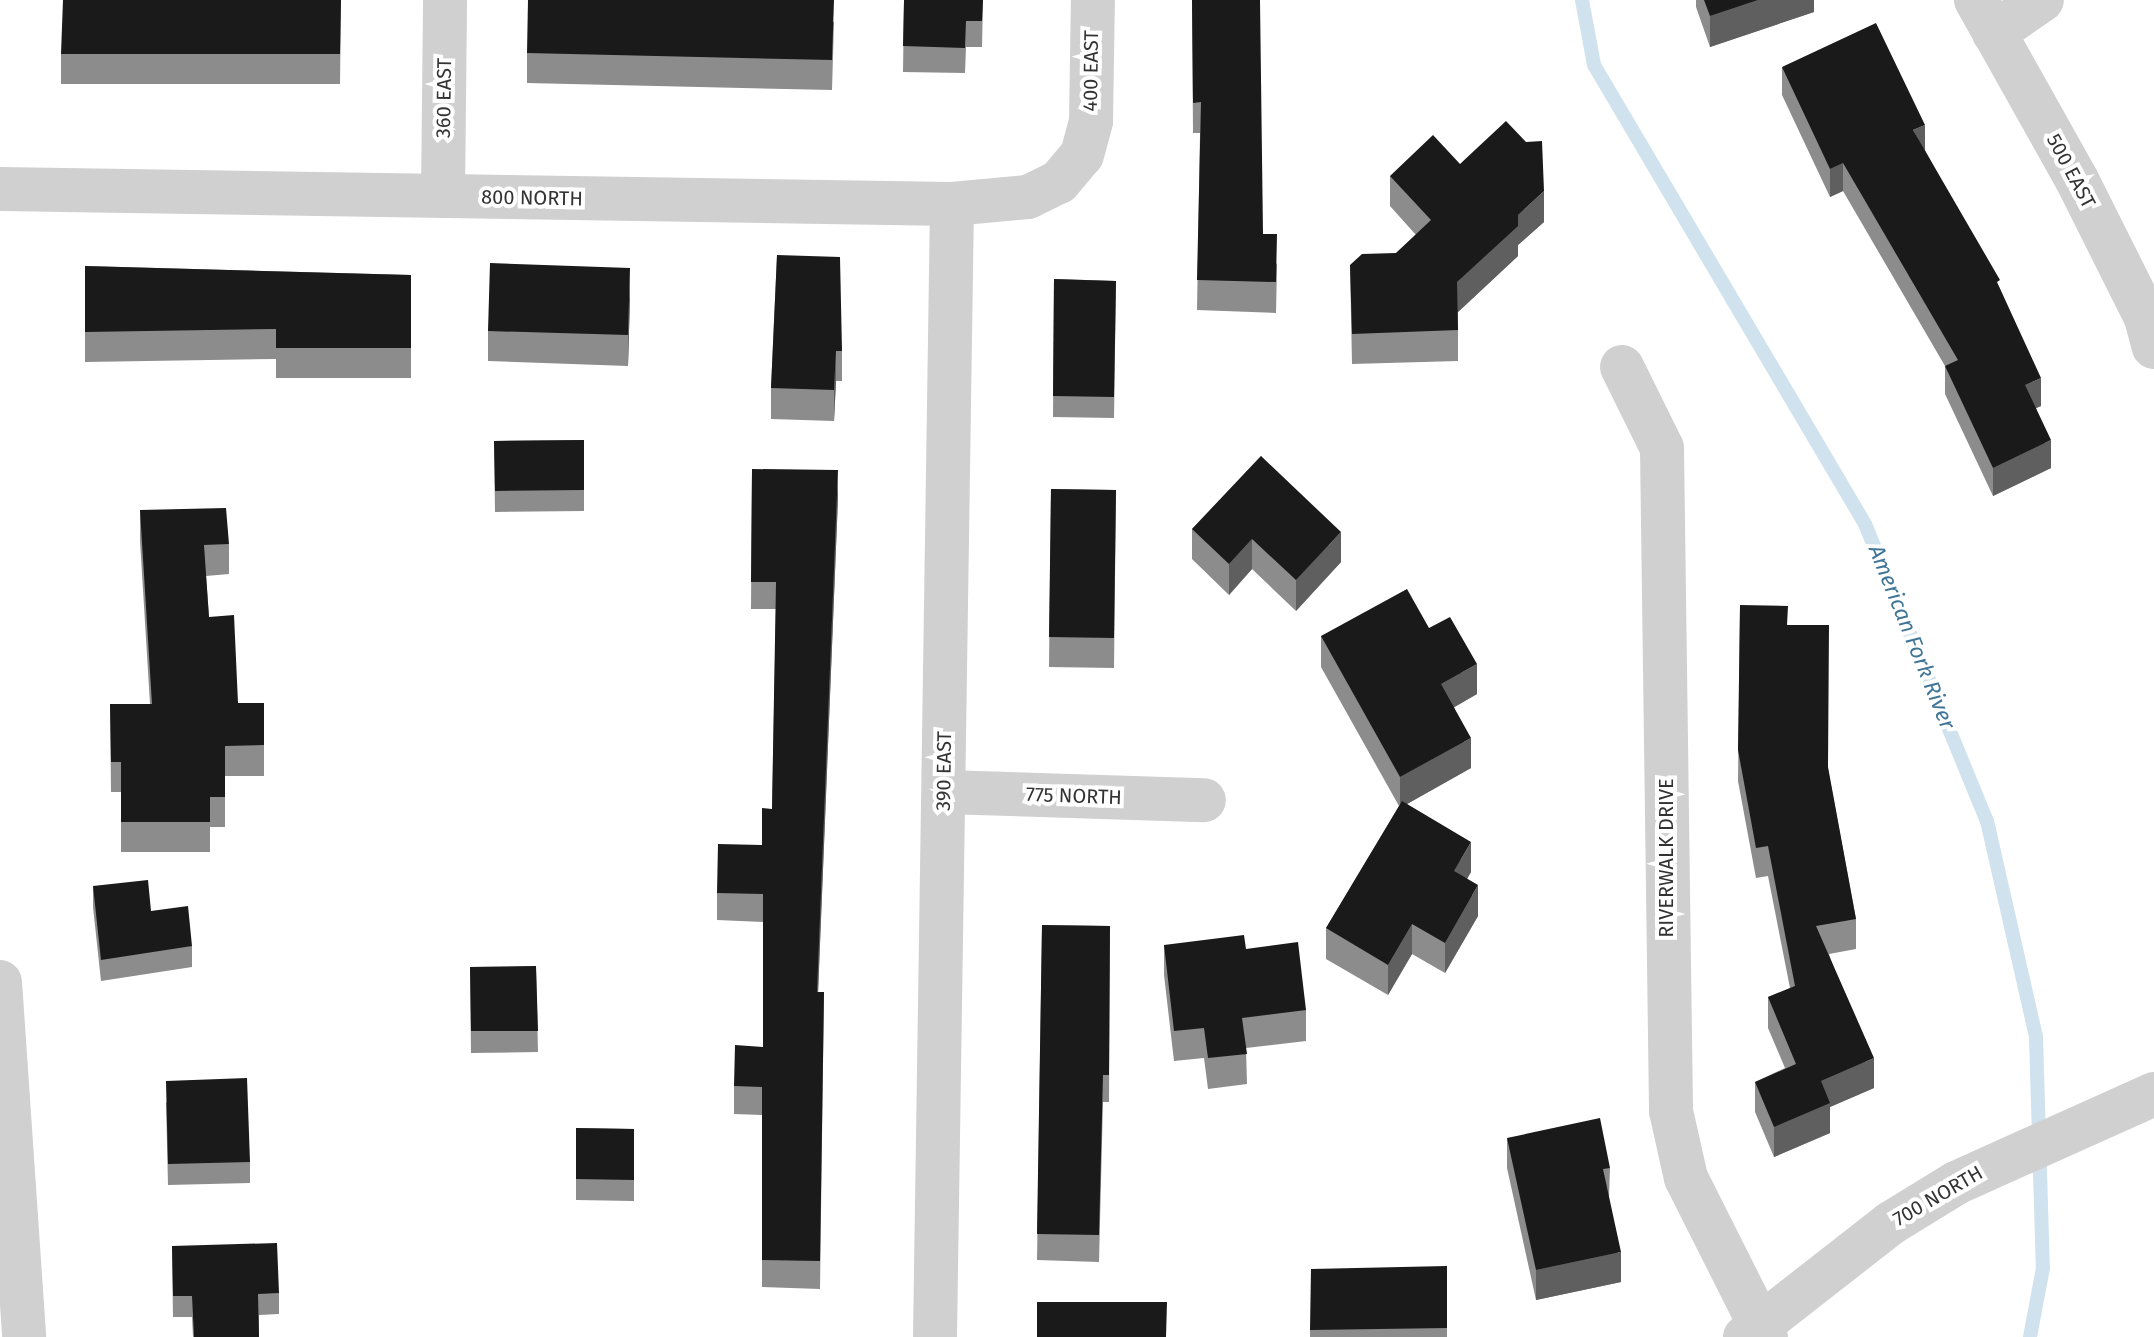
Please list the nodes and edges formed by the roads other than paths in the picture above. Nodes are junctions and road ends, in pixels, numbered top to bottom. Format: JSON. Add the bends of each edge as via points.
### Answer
{"nodes":[{"id":1,"x":445,"y":0,"type":"edge"},
{"id":2,"x":1093,"y":0,"type":"edge"},
{"id":3,"x":2042,"y":0,"type":"edge"},
{"id":4,"x":1985,"y":16,"type":"edge"},
{"id":5,"x":1059,"y":182,"type":"joint"},
{"id":6,"x":0,"y":189,"type":"edge"},
{"id":7,"x":443,"y":196,"type":"junction"},
{"id":8,"x":952,"y":204,"type":"junction"},
{"id":9,"x":2154,"y":347,"type":"edge"},
{"id":10,"x":1622,"y":367,"type":"dead end"},
{"id":11,"x":944,"y":792,"type":"junction"},
{"id":12,"x":1204,"y":800,"type":"dead end"},
{"id":13,"x":0,"y":982,"type":"edge"},
{"id":14,"x":2154,"y":1094,"type":"edge"},
{"id":15,"x":1758,"y":1333,"type":"edge"},
{"id":16,"x":24,"y":1337,"type":"edge"},
{"id":17,"x":935,"y":1337,"type":"edge"}],
"edges":[{"from":1,"to":7,"type":"street","name":"360 EAST"},
{"from":2,"to":5,"type":"street","name":"400 EAST","via":[[1091,121],[1082,155]]},
{"from":3,"to":4,"type":"street"},
{"from":4,"to":9,"type":"street","name":"500 EAST","via":[[2077,180],[2146,318]]},
{"from":5,"to":8,"type":"street","name":"800 NORTH","via":[[1028,197]]},
{"from":6,"to":7,"type":"street","name":"800 NORTH"},
{"from":7,"to":8,"type":"street","name":"800 NORTH"},
{"from":8,"to":11,"type":"street","name":"390 EAST"},
{"from":10,"to":15,"type":"street","name":"RIVERWALK DRIVE","via":[[1662,448],[1671,1111],[1686,1178]]},
{"from":11,"to":12,"type":"street","name":"775 NORTH"},
{"from":11,"to":17,"type":"street","name":"390 EAST"},
{"from":13,"to":16,"type":"street"},
{"from":14,"to":15,"type":"street","name":"700 NORTH","via":[[2069,1129],[1919,1204]]}]}
